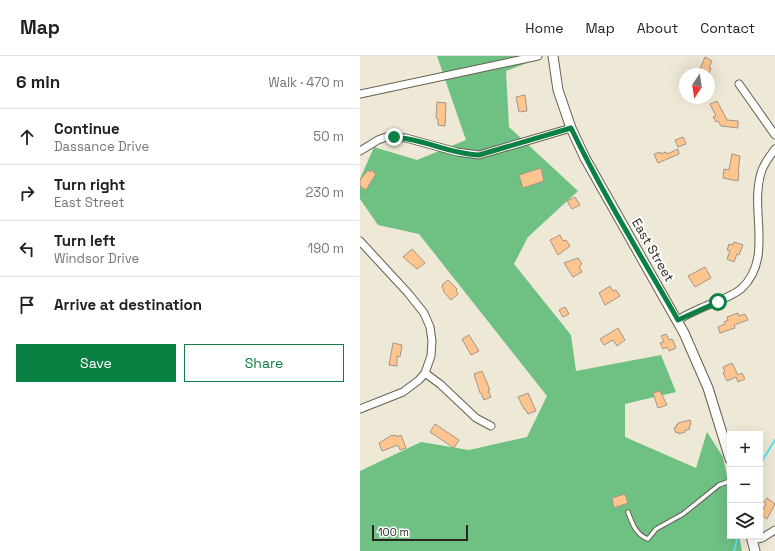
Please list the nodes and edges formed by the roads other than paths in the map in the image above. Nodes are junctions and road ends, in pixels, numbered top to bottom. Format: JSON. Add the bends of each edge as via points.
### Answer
{"nodes":[{"id":1,"x":538,"y":56,"type":"edge"},
{"id":2,"x":553,"y":56,"type":"edge"},
{"id":3,"x":739,"y":84,"type":"dead end"},
{"id":4,"x":360,"y":94,"type":"edge"},
{"id":5,"x":571,"y":128,"type":"junction"},
{"id":6,"x":775,"y":135,"type":"edge"},
{"id":7,"x":775,"y":149,"type":"edge"},
{"id":8,"x":360,"y":151,"type":"edge"},
{"id":9,"x":360,"y":242,"type":"edge"},
{"id":10,"x":678,"y":320,"type":"junction"},
{"id":11,"x":425,"y":373,"type":"junction"},
{"id":12,"x":360,"y":409,"type":"edge"},
{"id":13,"x":491,"y":426,"type":"dead end"},
{"id":14,"x":727,"y":448,"type":"edge"},
{"id":15,"x":727,"y":482,"type":"edge"},
{"id":16,"x":628,"y":512,"type":"dead end"},
{"id":17,"x":775,"y":530,"type":"edge"},
{"id":18,"x":763,"y":537,"type":"edge"},
{"id":19,"x":752,"y":539,"type":"edge"},
{"id":20,"x":755,"y":551,"type":"edge"}],
"edges":[{"from":1,"to":4,"type":"street"},
{"from":2,"to":5,"type":"street","name":"East Street","via":[[558,90]]},
{"from":3,"to":6,"type":"street"},
{"from":5,"to":8,"type":"street","via":[[479,155],[394,137],[378,140]]},
{"from":5,"to":10,"type":"street","name":"East Street","via":[[605,194]]},
{"from":7,"to":10,"type":"street","via":[[764,164],[759,183],[760,253],[752,276],[735,293]]},
{"from":9,"to":11,"type":"street","via":[[424,313],[432,341],[431,356]]},
{"from":10,"to":14,"type":"street","name":"East Street","via":[[708,388]]},
{"from":11,"to":12,"type":"street","via":[[403,392]]},
{"from":11,"to":13,"type":"street","via":[[476,418]]},
{"from":15,"to":16,"type":"lane","via":[[719,485],[683,514],[656,529],[648,539],[634,528]]},
{"from":17,"to":18,"type":"street"},
{"from":19,"to":20,"type":"street"}]}
